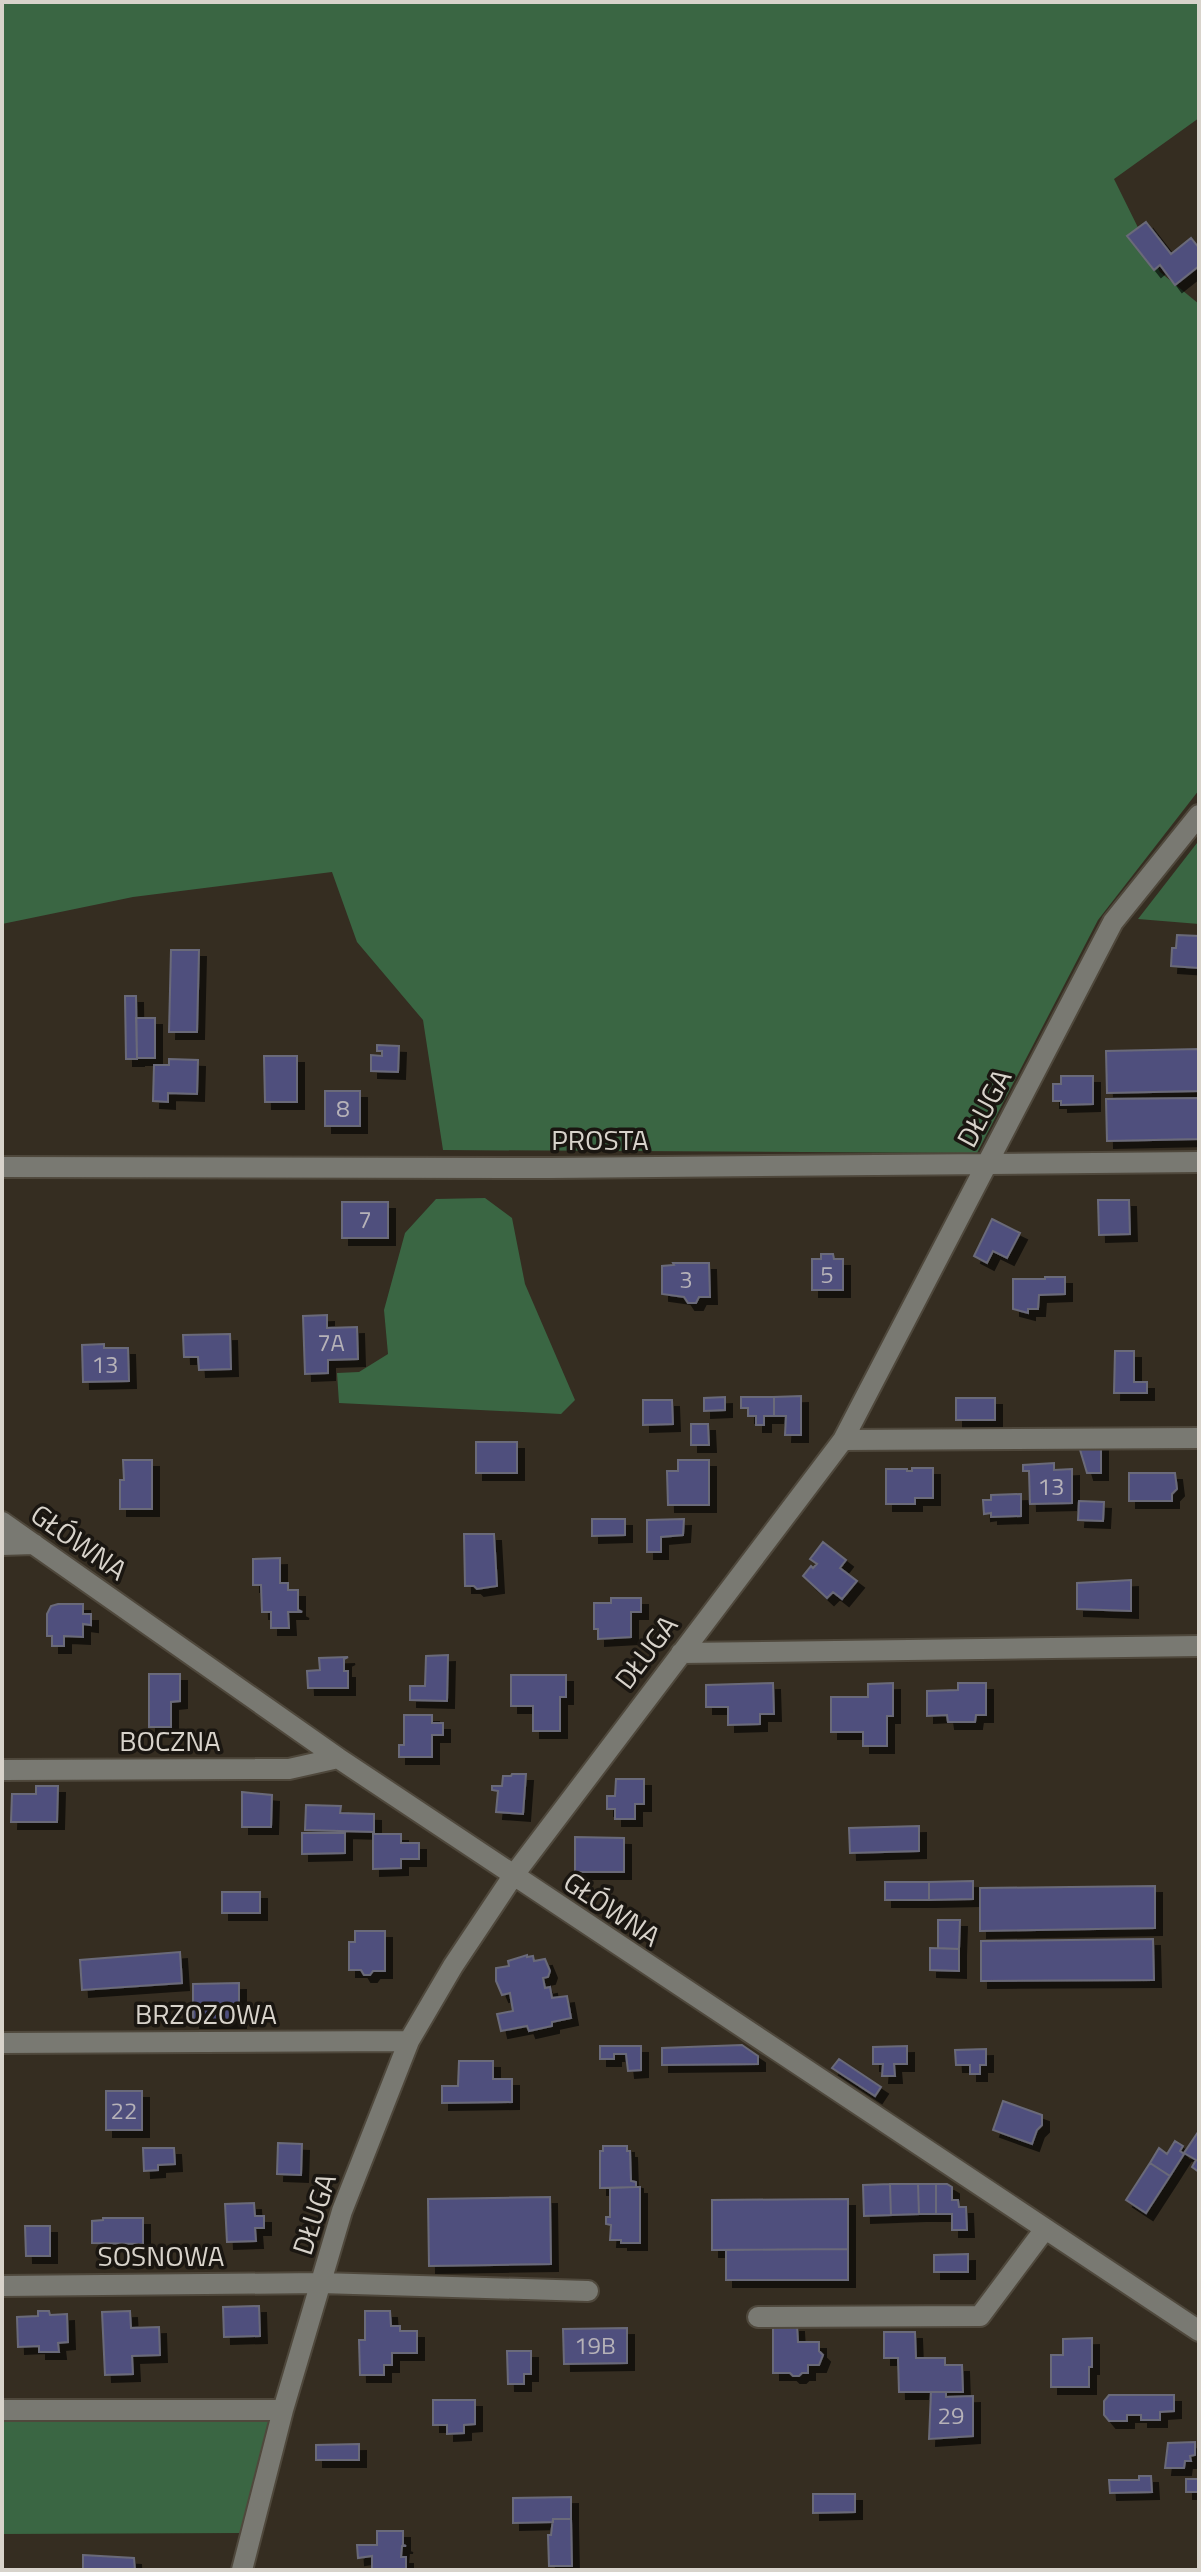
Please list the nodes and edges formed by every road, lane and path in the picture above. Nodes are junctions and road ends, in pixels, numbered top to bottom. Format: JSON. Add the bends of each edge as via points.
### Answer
{"nodes":[{"id":1,"x":1199,"y":815,"type":"edge"},
{"id":2,"x":1199,"y":1162,"type":"edge"},
{"id":3,"x":985,"y":1165,"type":"junction"},
{"id":4,"x":2,"y":1167,"type":"edge"},
{"id":5,"x":1199,"y":1438,"type":"edge"},
{"id":6,"x":843,"y":1440,"type":"junction"},
{"id":7,"x":2,"y":1522,"type":"edge"},
{"id":8,"x":34,"y":1544,"type":"junction"},
{"id":9,"x":2,"y":1545,"type":"edge"},
{"id":10,"x":1199,"y":1646,"type":"edge"},
{"id":11,"x":681,"y":1653,"type":"junction"},
{"id":12,"x":338,"y":1758,"type":"junction"},
{"id":13,"x":2,"y":1770,"type":"edge"},
{"id":14,"x":513,"y":1876,"type":"junction"},
{"id":15,"x":409,"y":2041,"type":"junction"},
{"id":16,"x":2,"y":2043,"type":"edge"},
{"id":17,"x":1045,"y":2229,"type":"junction"},
{"id":18,"x":321,"y":2283,"type":"junction"},
{"id":19,"x":2,"y":2286,"type":"edge"},
{"id":20,"x":588,"y":2291,"type":"dead end"},
{"id":21,"x":758,"y":2317,"type":"dead end"},
{"id":22,"x":1199,"y":2331,"type":"edge"},
{"id":23,"x":2,"y":2410,"type":"edge"},
{"id":24,"x":283,"y":2410,"type":"junction"},
{"id":25,"x":242,"y":2570,"type":"edge"}],
"edges":[{"from":1,"to":3,"type":"street","name":"DŁUGA","via":[[1113,922]]},
{"from":2,"to":3,"type":"street","name":"PROSTA"},
{"from":3,"to":4,"type":"street","name":"PROSTA"},
{"from":3,"to":6,"type":"street","name":"DŁUGA"},
{"from":5,"to":6,"type":"street"},
{"from":6,"to":11,"type":"street","name":"DŁUGA"},
{"from":7,"to":8,"type":"street","name":"GŁÓWNA"},
{"from":8,"to":9,"type":"street"},
{"from":8,"to":12,"type":"street","name":"GŁÓWNA"},
{"from":10,"to":11,"type":"street"},
{"from":11,"to":14,"type":"street","name":"DŁUGA"},
{"from":12,"to":13,"type":"street","name":"BOCZNA","via":[[289,1769]]},
{"from":12,"to":14,"type":"street","name":"GŁÓWNA"},
{"from":14,"to":15,"type":"street","name":"DŁUGA"},
{"from":14,"to":17,"type":"street","name":"GŁÓWNA"},
{"from":15,"to":16,"type":"street","name":"BRZOZOWA"},
{"from":15,"to":18,"type":"street","name":"DŁUGA","via":[[342,2211]]},
{"from":17,"to":21,"type":"street","via":[[980,2316]]},
{"from":17,"to":22,"type":"street","name":"GŁÓWNA"},
{"from":18,"to":19,"type":"street","name":"SOSNOWA"},
{"from":18,"to":20,"type":"street","name":"SOSNOWA"},
{"from":18,"to":24,"type":"street","name":"DŁUGA"},
{"from":23,"to":24,"type":"street"},
{"from":24,"to":25,"type":"street","name":"DŁUGA"}]}
